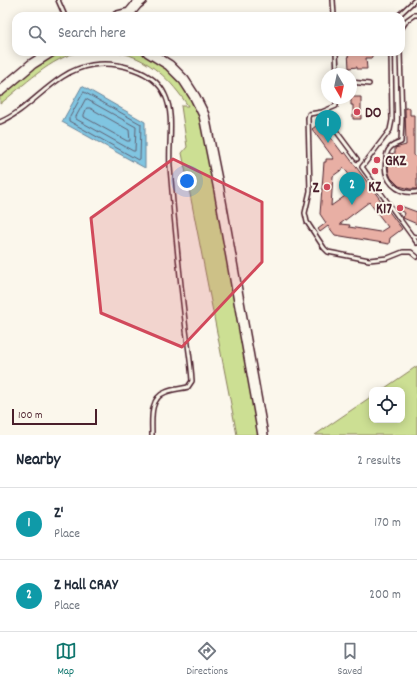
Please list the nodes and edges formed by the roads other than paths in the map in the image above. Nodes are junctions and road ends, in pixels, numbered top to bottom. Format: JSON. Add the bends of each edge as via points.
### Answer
{"nodes":[{"id":1,"x":58,"y":0,"type":"edge"},
{"id":2,"x":142,"y":0,"type":"edge"},
{"id":3,"x":333,"y":0,"type":"edge"},
{"id":4,"x":415,"y":0,"type":"edge"},
{"id":5,"x":63,"y":12,"type":"edge"},
{"id":6,"x":131,"y":12,"type":"edge"},
{"id":7,"x":334,"y":12,"type":"edge"},
{"id":8,"x":402,"y":12,"type":"edge"},
{"id":9,"x":417,"y":15,"type":"edge"},
{"id":10,"x":405,"y":23,"type":"edge"},
{"id":11,"x":45,"y":56,"type":"edge"},
{"id":12,"x":154,"y":56,"type":"edge"},
{"id":13,"x":336,"y":56,"type":"edge"},
{"id":14,"x":391,"y":56,"type":"edge"},
{"id":15,"x":400,"y":56,"type":"edge"},
{"id":16,"x":337,"y":68,"type":"edge"},
{"id":17,"x":357,"y":83,"type":"edge"},
{"id":18,"x":369,"y":84,"type":"dead end"},
{"id":19,"x":0,"y":91,"type":"edge"},
{"id":20,"x":336,"y":104,"type":"edge"},
{"id":21,"x":322,"y":112,"type":"junction"},
{"id":22,"x":0,"y":122,"type":"edge"},
{"id":23,"x":357,"y":159,"type":"dead end"},
{"id":24,"x":417,"y":192,"type":"edge"},
{"id":25,"x":412,"y":236,"type":"junction"},
{"id":26,"x":417,"y":237,"type":"edge"},
{"id":27,"x":417,"y":242,"type":"edge"},
{"id":28,"x":417,"y":257,"type":"edge"},
{"id":29,"x":152,"y":435,"type":"edge"},
{"id":30,"x":263,"y":435,"type":"edge"}],
"edges":[{"from":1,"to":5,"type":"lane"},
{"from":2,"to":6,"type":"main road"},
{"from":3,"to":7,"type":"lane"},
{"from":4,"to":8,"type":"lane"},
{"from":9,"to":10,"type":"lane"},
{"from":11,"to":19,"type":"main road"},
{"from":12,"to":30,"type":"main road","via":[[169,65],[184,80],[204,115]]},
{"from":13,"to":16,"type":"lane"},
{"from":14,"to":25,"type":"lane","via":[[390,130],[362,167]]},
{"from":15,"to":24,"type":"lane","via":[[401,142],[390,148],[385,173],[395,186]]},
{"from":17,"to":18,"type":"lane"},
{"from":20,"to":21,"type":"lane"},
{"from":21,"to":23,"type":"lane"},
{"from":21,"to":28,"type":"lane","via":[[309,114],[308,118],[310,191],[305,213],[307,222],[319,241],[328,252],[370,260],[407,252]]},
{"from":22,"to":29,"type":"lane","via":[[24,108],[61,77],[91,65],[123,66],[135,70],[159,85],[165,95],[170,113],[170,165],[192,381],[188,387],[167,391],[157,398],[152,410]]},
{"from":25,"to":26,"type":"lane"},
{"from":25,"to":27,"type":"lane"}]}
